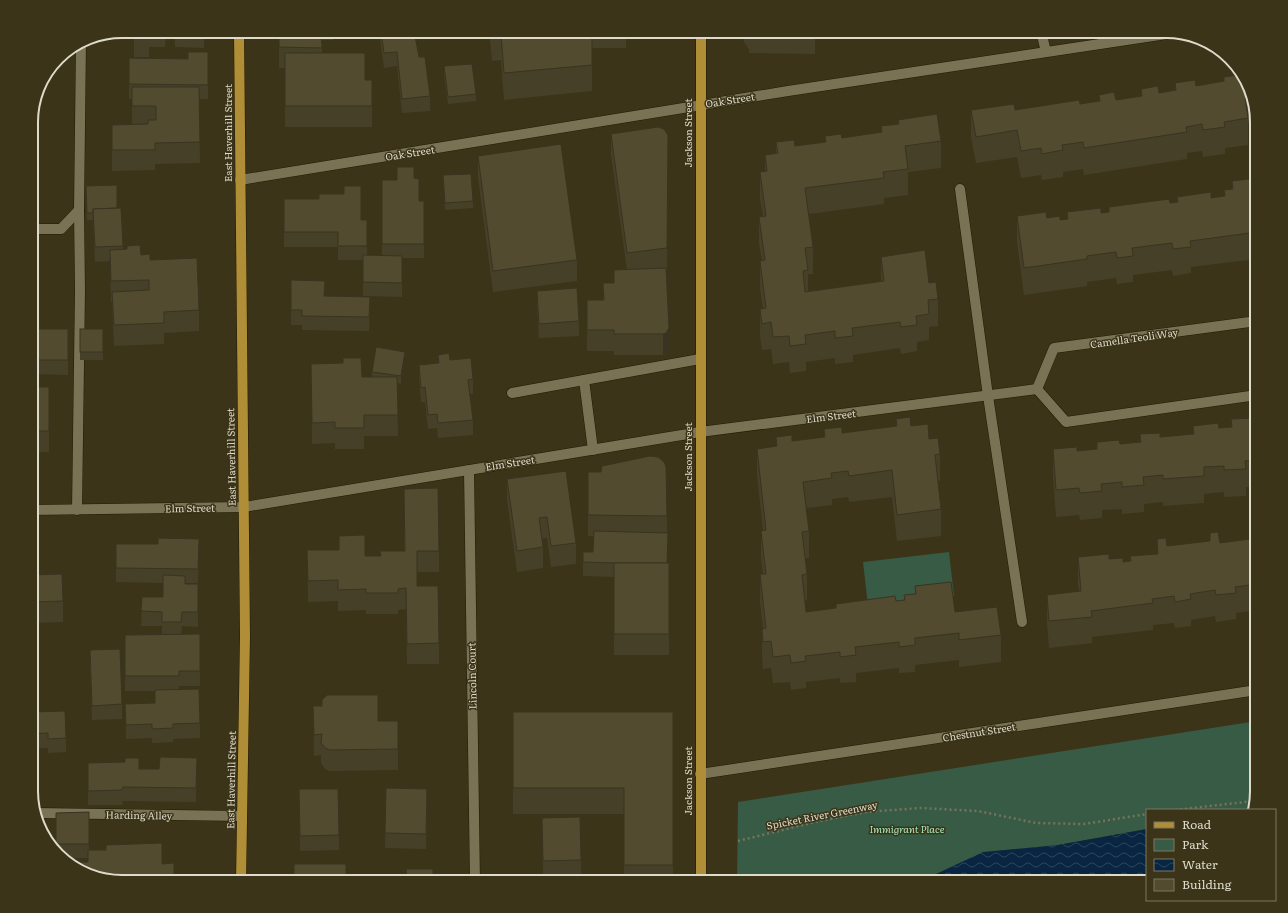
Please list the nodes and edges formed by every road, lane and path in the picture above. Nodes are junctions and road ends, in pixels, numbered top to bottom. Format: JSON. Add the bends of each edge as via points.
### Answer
{"nodes":[{"id":1,"x":239,"y":38,"type":"edge"},
{"id":2,"x":701,"y":38,"type":"edge"},
{"id":3,"x":1043,"y":38,"type":"edge"},
{"id":4,"x":1140,"y":38,"type":"edge"},
{"id":5,"x":81,"y":49,"type":"edge"},
{"id":6,"x":1046,"y":52,"type":"junction"},
{"id":7,"x":700,"y":105,"type":"junction"},
{"id":8,"x":240,"y":180,"type":"junction"},
{"id":9,"x":960,"y":189,"type":"dead end"},
{"id":10,"x":79,"y":210,"type":"junction"},
{"id":11,"x":38,"y":229,"type":"edge"},
{"id":12,"x":1250,"y":322,"type":"edge"},
{"id":13,"x":700,"y":359,"type":"junction"},
{"id":14,"x":584,"y":380,"type":"junction"},
{"id":15,"x":1037,"y":389,"type":"junction"},
{"id":16,"x":512,"y":393,"type":"dead end"},
{"id":17,"x":988,"y":396,"type":"junction"},
{"id":18,"x":1250,"y":396,"type":"edge"},
{"id":19,"x":700,"y":432,"type":"junction"},
{"id":20,"x":593,"y":450,"type":"junction"},
{"id":21,"x":469,"y":470,"type":"junction"},
{"id":22,"x":244,"y":507,"type":"junction"},
{"id":23,"x":38,"y":510,"type":"edge"},
{"id":24,"x":77,"y":510,"type":"junction"},
{"id":25,"x":1022,"y":622,"type":"dead end"},
{"id":26,"x":1250,"y":691,"type":"edge"},
{"id":27,"x":700,"y":774,"type":"junction"},
{"id":28,"x":1249,"y":802,"type":"edge"},
{"id":29,"x":1184,"y":809,"type":"edge"},
{"id":30,"x":41,"y":813,"type":"edge"},
{"id":31,"x":1146,"y":814,"type":"edge"},
{"id":32,"x":242,"y":816,"type":"junction"},
{"id":33,"x":738,"y":840,"type":"dead end"},
{"id":34,"x":241,"y":875,"type":"edge"},
{"id":35,"x":475,"y":875,"type":"edge"},
{"id":36,"x":701,"y":875,"type":"edge"}],
"edges":[{"from":1,"to":8,"type":"main road","name":"East Haverhill Street"},
{"from":2,"to":7,"type":"main road","name":"Jackson Street"},
{"from":3,"to":6,"type":"street"},
{"from":4,"to":6,"type":"street","name":"Oak Street"},
{"from":5,"to":10,"type":"street"},
{"from":6,"to":7,"type":"street","name":"Oak Street"},
{"from":7,"to":8,"type":"street","name":"Oak Street"},
{"from":7,"to":13,"type":"main road","name":"Jackson Street"},
{"from":8,"to":22,"type":"main road","name":"East Haverhill Street"},
{"from":9,"to":17,"type":"street"},
{"from":10,"to":11,"type":"street","via":[[61,229]]},
{"from":10,"to":24,"type":"street"},
{"from":12,"to":15,"type":"street","name":"Camella Teoli Way","via":[[1054,348]]},
{"from":13,"to":14,"type":"street"},
{"from":13,"to":19,"type":"main road","name":"Jackson Street"},
{"from":14,"to":16,"type":"street"},
{"from":14,"to":20,"type":"street"},
{"from":15,"to":17,"type":"street"},
{"from":15,"to":18,"type":"street","via":[[1066,422]]},
{"from":17,"to":19,"type":"street","name":"Elm Street"},
{"from":17,"to":25,"type":"street"},
{"from":19,"to":20,"type":"street","name":"Elm Street"},
{"from":19,"to":27,"type":"main road","name":"Jackson Street"},
{"from":20,"to":21,"type":"street","name":"Elm Street"},
{"from":21,"to":22,"type":"street","name":"Elm Street"},
{"from":21,"to":35,"type":"street","name":"Lincoln Court"},
{"from":22,"to":24,"type":"street","name":"Elm Street"},
{"from":22,"to":32,"type":"main road","name":"East Haverhill Street"},
{"from":23,"to":24,"type":"street","name":"Elm Street"},
{"from":26,"to":27,"type":"street","name":"Chestnut Street"},
{"from":27,"to":36,"type":"main road","name":"Jackson Street"},
{"from":28,"to":29,"type":"path"},
{"from":30,"to":32,"type":"street","name":"Harding Alley"},
{"from":31,"to":33,"type":"path","name":"Spicket River Greenway","via":[[1084,824],[1036,823],[978,812],[920,808],[866,812]]},
{"from":32,"to":34,"type":"main road","name":"East Haverhill Street"}]}
